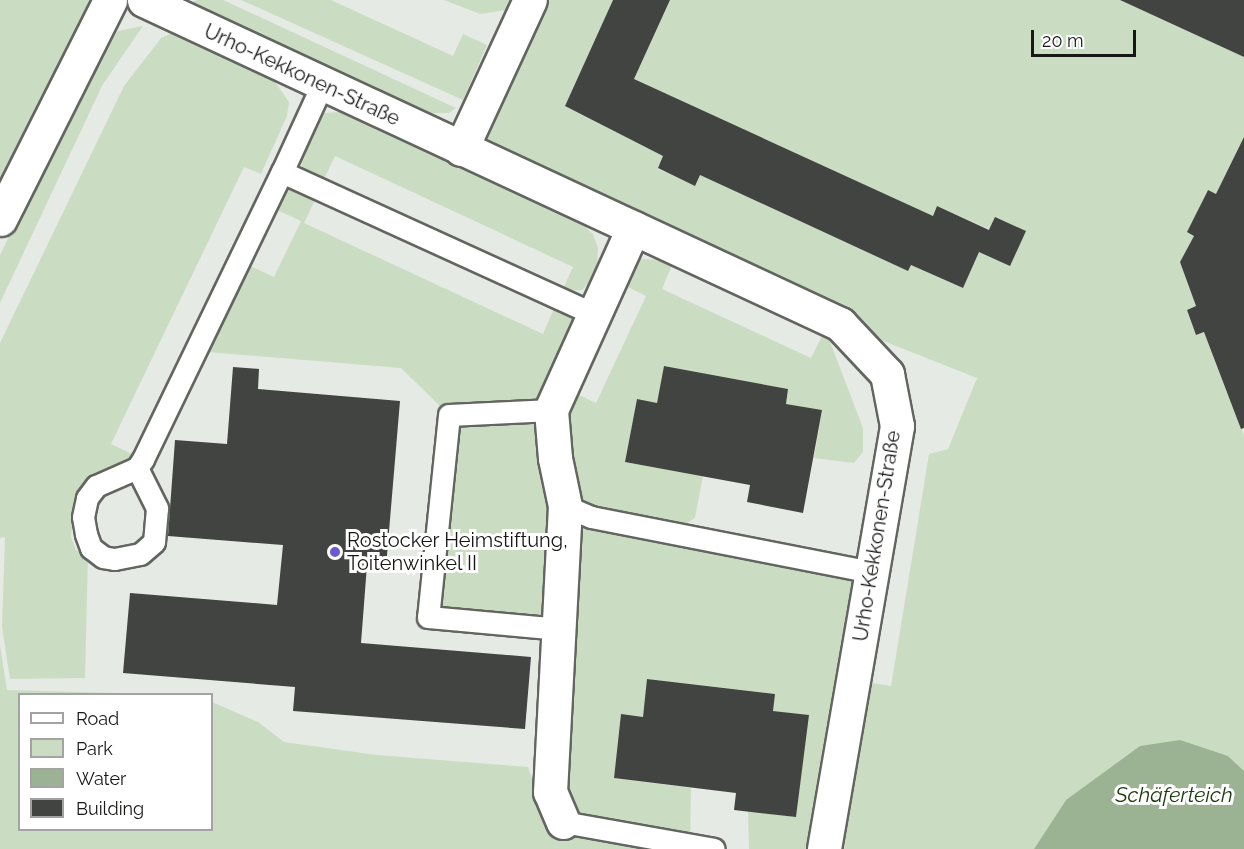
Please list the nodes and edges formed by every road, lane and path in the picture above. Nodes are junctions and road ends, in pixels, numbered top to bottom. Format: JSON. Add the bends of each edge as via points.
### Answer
{"nodes":[{"id":1,"x":110,"y":0,"type":"edge"},
{"id":2,"x":144,"y":0,"type":"edge"},
{"id":3,"x":530,"y":0,"type":"edge"},
{"id":4,"x":322,"y":85,"type":"junction"},
{"id":5,"x":462,"y":149,"type":"junction"},
{"id":6,"x":282,"y":172,"type":"junction"},
{"id":7,"x":0,"y":219,"type":"edge"},
{"id":8,"x":633,"y":228,"type":"junction"},
{"id":9,"x":594,"y":314,"type":"junction"},
{"id":10,"x":551,"y":410,"type":"junction"},
{"id":11,"x":137,"y":468,"type":"dead end"},
{"id":12,"x":565,"y":506,"type":"junction"},
{"id":13,"x":872,"y":572,"type":"junction"},
{"id":14,"x":560,"y":629,"type":"junction"},
{"id":15,"x":563,"y":822,"type":"joint"},
{"id":16,"x":714,"y":849,"type":"edge"},
{"id":17,"x":824,"y":849,"type":"edge"}],
"edges":[{"from":1,"to":7,"type":"street"},
{"from":2,"to":4,"type":"street","name":"Urho-Kekkonen-Straße"},
{"from":3,"to":5,"type":"street"},
{"from":4,"to":5,"type":"street","name":"Urho-Kekkonen-Straße"},
{"from":4,"to":6,"type":"lane"},
{"from":5,"to":8,"type":"street","name":"Urho-Kekkonen-Straße"},
{"from":6,"to":9,"type":"lane"},
{"from":6,"to":11,"type":"lane"},
{"from":8,"to":9,"type":"street"},
{"from":8,"to":13,"type":"street","name":"Urho-Kekkonen-Straße","via":[[840,324],[887,374],[897,426]]},
{"from":9,"to":10,"type":"street"},
{"from":10,"to":12,"type":"street"},
{"from":10,"to":14,"type":"lane","via":[[449,415],[428,616]]},
{"from":12,"to":13,"type":"lane","via":[[591,517]]},
{"from":12,"to":14,"type":"street"},
{"from":13,"to":17,"type":"street","name":"Urho-Kekkonen-Straße"},
{"from":14,"to":15,"type":"street","via":[[550,792]]},
{"from":15,"to":16,"type":"lane"}]}
